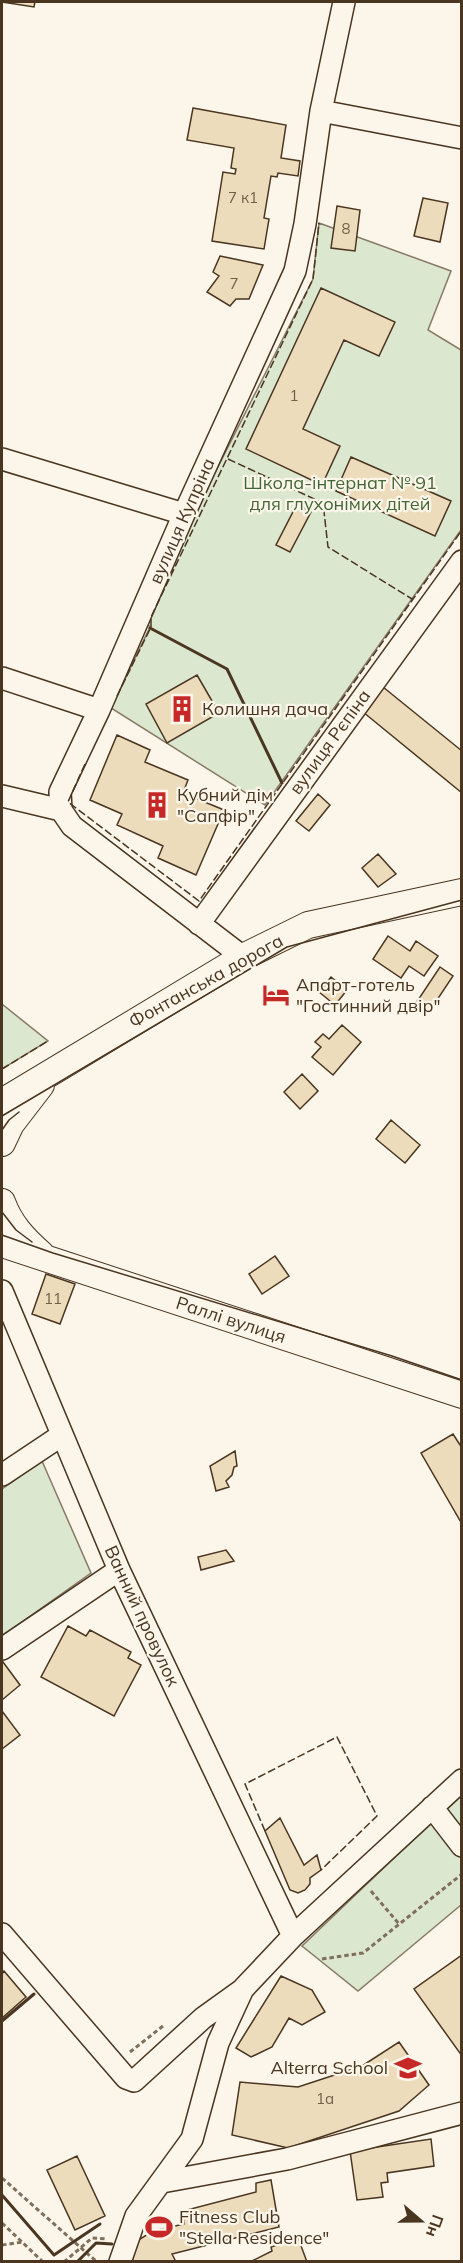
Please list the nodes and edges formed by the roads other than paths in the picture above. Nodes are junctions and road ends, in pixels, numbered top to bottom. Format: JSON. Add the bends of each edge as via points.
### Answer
{"nodes":[{"id":1,"x":344,"y":2,"type":"edge"},
{"id":2,"x":321,"y":111,"type":"junction"},
{"id":3,"x":462,"y":138,"type":"edge"},
{"id":4,"x":2,"y":459,"type":"edge"},
{"id":5,"x":184,"y":514,"type":"junction"},
{"id":6,"x":462,"y":561,"type":"edge"},
{"id":7,"x":2,"y":678,"type":"edge"},
{"id":8,"x":99,"y":710,"type":"junction"},
{"id":9,"x":2,"y":796,"type":"edge"},
{"id":10,"x":62,"y":810,"type":"junction"},
{"id":11,"x":462,"y":892,"type":"edge"},
{"id":12,"x":199,"y":924,"type":"junction"},
{"id":13,"x":243,"y":957,"type":"junction"},
{"id":14,"x":53,"y":1070,"type":"junction"},
{"id":15,"x":2,"y":1102,"type":"edge"},
{"id":16,"x":2,"y":1143,"type":"edge"},
{"id":17,"x":2,"y":1202,"type":"edge"},
{"id":18,"x":2,"y":1244,"type":"edge"},
{"id":19,"x":47,"y":1260,"type":"junction"},
{"id":20,"x":2,"y":1291,"type":"edge"},
{"id":21,"x":462,"y":1395,"type":"edge"},
{"id":22,"x":62,"y":1434,"type":"junction"},
{"id":23,"x":2,"y":1475,"type":"edge"},
{"id":24,"x":119,"y":1570,"type":"junction"},
{"id":25,"x":2,"y":1649,"type":"edge"},
{"id":26,"x":462,"y":1780,"type":"edge"},
{"id":27,"x":432,"y":1807,"type":"junction"},
{"id":28,"x":462,"y":1846,"type":"edge"},
{"id":29,"x":2,"y":1934,"type":"edge"},
{"id":30,"x":293,"y":1936,"type":"junction"},
{"id":31,"x":242,"y":1990,"type":"junction"},
{"id":32,"x":462,"y":2113,"type":"edge"},
{"id":33,"x":162,"y":2182,"type":"junction"},
{"id":34,"x":120,"y":2262,"type":"edge"}],
"edges":[{"from":1,"to":2,"type":"street","name":"вулиця Купріна"},
{"from":2,"to":3,"type":"street"},
{"from":2,"to":5,"type":"street","name":"вулиця Купріна","via":[[295,271]]},
{"from":4,"to":5,"type":"street"},
{"from":5,"to":8,"type":"street","name":"вулиця Купріна"},
{"from":6,"to":12,"type":"street","name":"вулиця Рєпіна"},
{"from":7,"to":8,"type":"street"},
{"from":8,"to":10,"type":"street","name":"вулиця Купріна","via":[[60,792]]},
{"from":9,"to":10,"type":"street"},
{"from":10,"to":12,"type":"street","via":[[72,826]]},
{"from":11,"to":13,"type":"main road","name":"Фонтанська дорога","via":[[308,925]]},
{"from":12,"to":13,"type":"street"},
{"from":13,"to":14,"type":"main road","name":"Фонтанська дорога"},
{"from":14,"to":15,"type":"main road","name":"Фонтанська дорога"},
{"from":14,"to":16,"type":"main road","via":[[11,1124]]},
{"from":17,"to":19,"type":"main road","via":[[20,1235]]},
{"from":18,"to":19,"type":"main road","name":"Раллі вулиця"},
{"from":19,"to":21,"type":"main road","name":"Раллі вулиця"},
{"from":20,"to":22,"type":"street","name":"Ванний провулок"},
{"from":22,"to":23,"type":"street"},
{"from":22,"to":24,"type":"street","name":"Ванний провулок"},
{"from":24,"to":25,"type":"street"},
{"from":24,"to":30,"type":"street","name":"Ванний провулок"},
{"from":26,"to":27,"type":"street"},
{"from":27,"to":28,"type":"street"},
{"from":27,"to":30,"type":"street"},
{"from":29,"to":31,"type":"street","via":[[114,2065],[134,2081],[203,2018]]},
{"from":30,"to":31,"type":"street"},
{"from":31,"to":33,"type":"street","via":[[218,2043],[192,2139]]},
{"from":32,"to":33,"type":"street","via":[[287,2159]]},
{"from":33,"to":34,"type":"street","via":[[136,2216]]}]}
